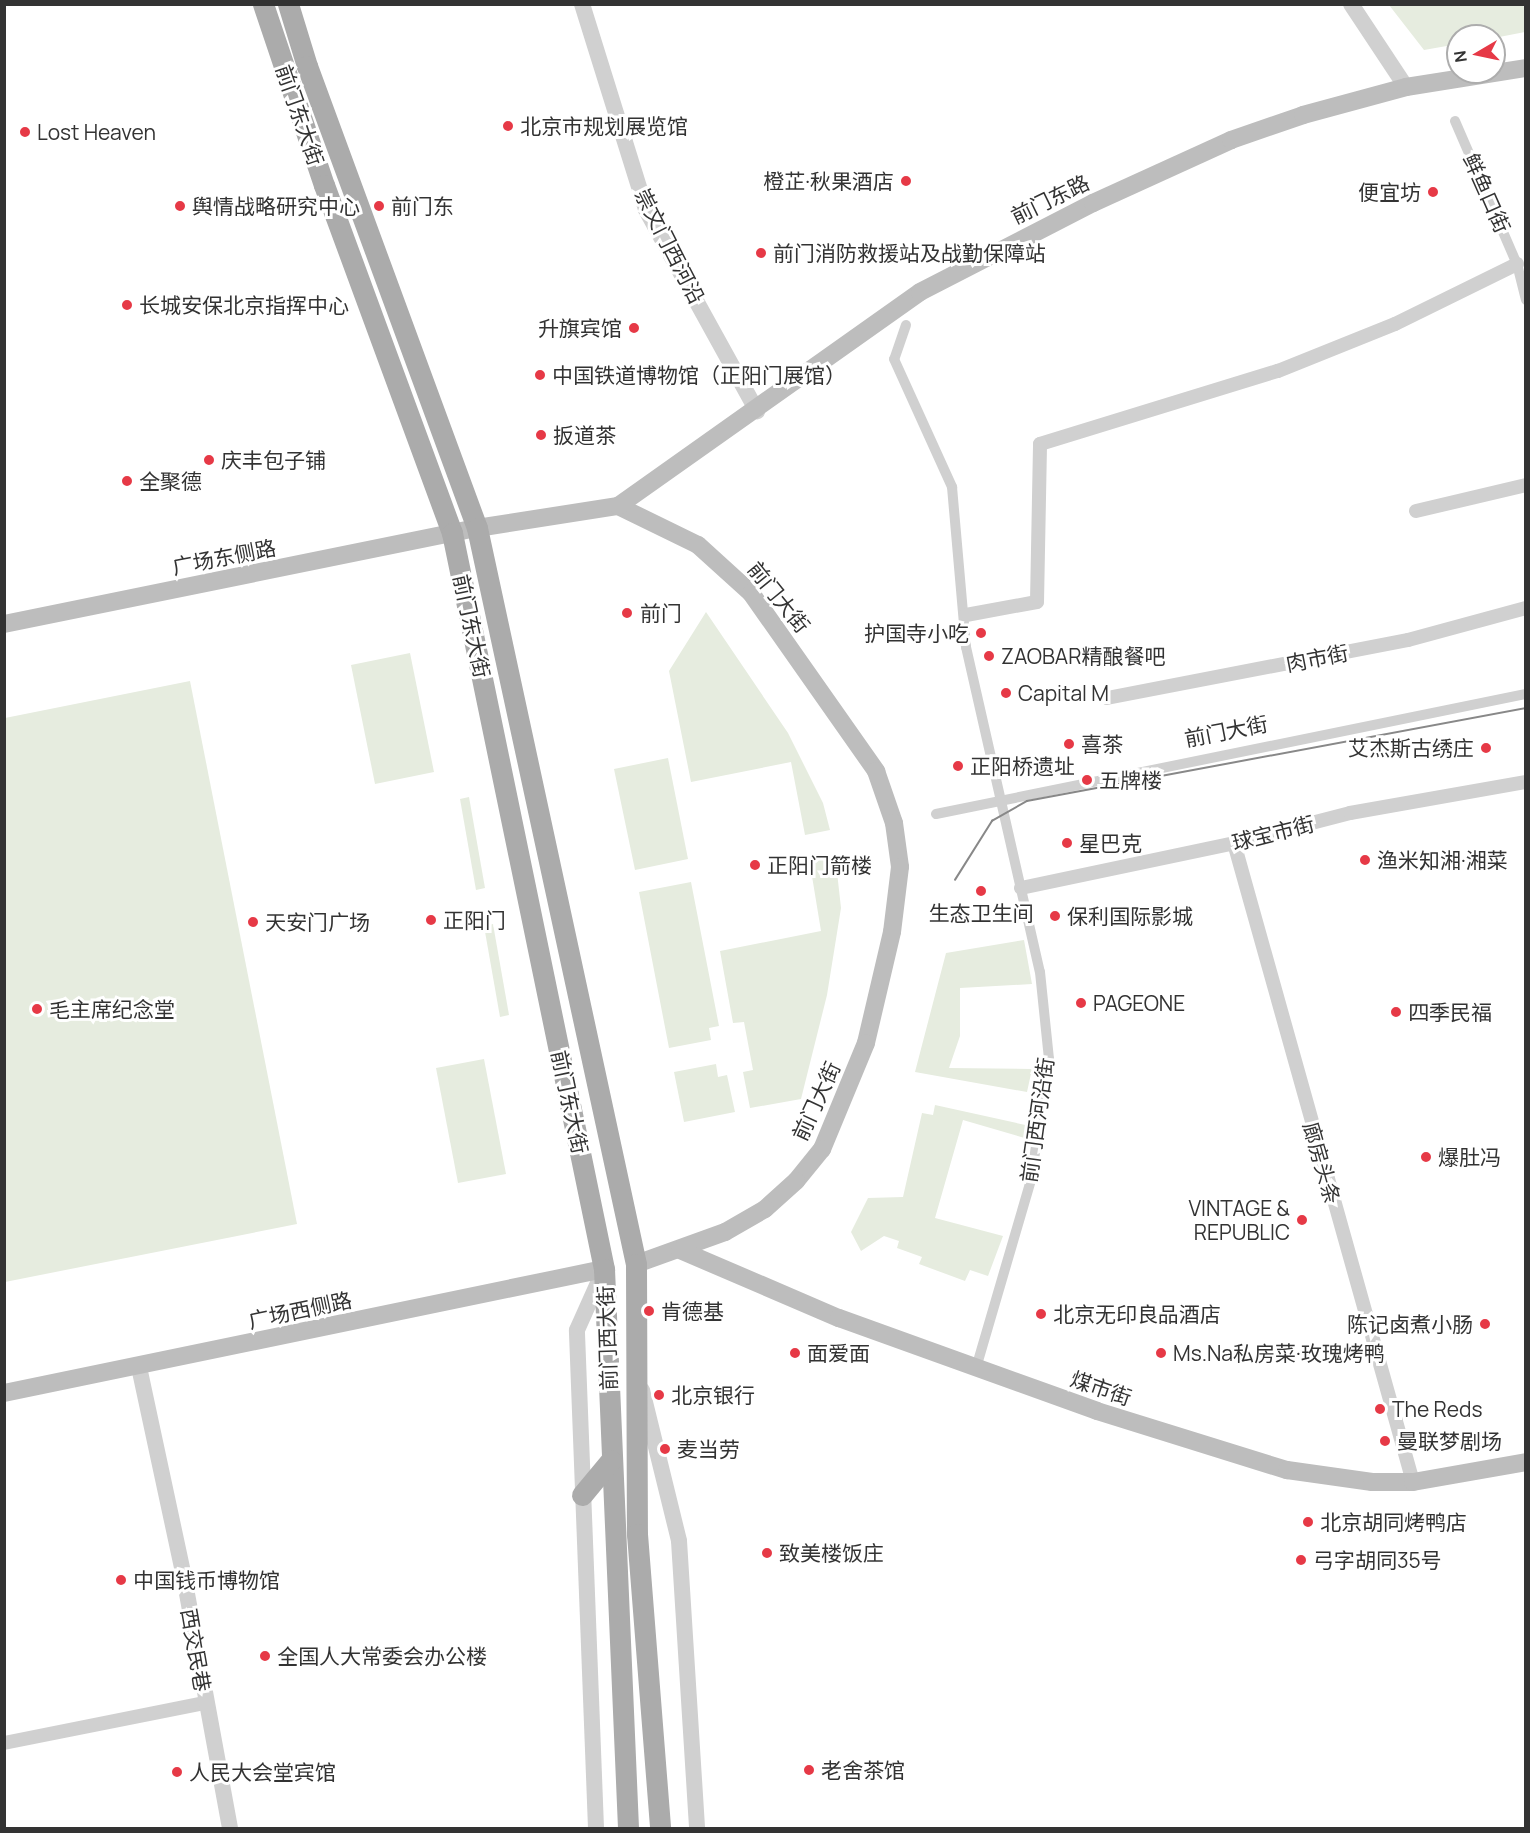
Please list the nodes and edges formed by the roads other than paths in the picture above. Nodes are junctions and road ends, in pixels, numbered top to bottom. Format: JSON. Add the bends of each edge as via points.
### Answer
{"nodes":[{"id":1,"x":263,"y":4,"type":"edge"},
{"id":2,"x":288,"y":4,"type":"edge"},
{"id":3,"x":582,"y":4,"type":"edge"},
{"id":4,"x":1351,"y":4,"type":"edge"},
{"id":5,"x":1526,"y":68,"type":"edge"},
{"id":6,"x":1406,"y":87,"type":"junction"},
{"id":7,"x":1455,"y":121,"type":"dead end"},
{"id":8,"x":1522,"y":262,"type":"edge"},
{"id":9,"x":1526,"y":300,"type":"edge"},
{"id":10,"x":906,"y":325,"type":"dead end"},
{"id":11,"x":757,"y":411,"type":"junction"},
{"id":12,"x":1526,"y":485,"type":"edge"},
{"id":13,"x":618,"y":506,"type":"junction"},
{"id":14,"x":1416,"y":511,"type":"dead end"},
{"id":15,"x":477,"y":528,"type":"junction"},
{"id":16,"x":453,"y":533,"type":"junction"},
{"id":17,"x":1526,"y":608,"type":"edge"},
{"id":18,"x":966,"y":615,"type":"junction"},
{"id":19,"x":4,"y":624,"type":"edge"},
{"id":20,"x":1526,"y":694,"type":"edge"},
{"id":21,"x":1107,"y":698,"type":"dead end"},
{"id":22,"x":1526,"y":782,"type":"edge"},
{"id":23,"x":1001,"y":798,"type":"junction"},
{"id":24,"x":936,"y":814,"type":"dead end"},
{"id":25,"x":1234,"y":843,"type":"junction"},
{"id":26,"x":1021,"y":888,"type":"junction"},
{"id":27,"x":680,"y":1250,"type":"junction"},
{"id":28,"x":636,"y":1263,"type":"junction"},
{"id":29,"x":604,"y":1269,"type":"junction"},
{"id":30,"x":635,"y":1361,"type":"junction"},
{"id":31,"x":139,"y":1367,"type":"junction"},
{"id":32,"x":976,"y":1368,"type":"junction"},
{"id":33,"x":4,"y":1393,"type":"edge"},
{"id":34,"x":611,"y":1460,"type":"junction"},
{"id":35,"x":1526,"y":1461,"type":"edge"},
{"id":36,"x":1413,"y":1482,"type":"junction"},
{"id":37,"x":582,"y":1495,"type":"junction"},
{"id":38,"x":205,"y":1702,"type":"junction"},
{"id":39,"x":4,"y":1743,"type":"edge"},
{"id":40,"x":231,"y":1828,"type":"edge"},
{"id":41,"x":596,"y":1828,"type":"edge"},
{"id":42,"x":628,"y":1828,"type":"edge"},
{"id":43,"x":660,"y":1828,"type":"edge"},
{"id":44,"x":697,"y":1828,"type":"edge"}],
"edges":[{"from":1,"to":16,"type":"main road","name":"前门东大街","via":[[324,184]]},
{"from":2,"to":15,"type":"main road","name":"前门东大街","via":[[307,66]]},
{"from":3,"to":11,"type":"street","name":"崇文门西河沿","via":[[646,210]]},
{"from":4,"to":6,"type":"street"},
{"from":5,"to":6,"type":"main road","name":"前门东路"},
{"from":6,"to":11,"type":"main road","name":"前门东路","via":[[1303,115],[1232,140],[1015,241],[920,292]]},
{"from":7,"to":8,"type":"street","name":"鲜鱼口街"},
{"from":8,"to":9,"type":"street","name":"鲜鱼口街"},
{"from":8,"to":18,"type":"street","via":[[1395,324],[1278,371],[1040,444],[1037,602]]},
{"from":10,"to":18,"type":"street","name":"前门西河沿街","via":[[894,359],[951,487]]},
{"from":11,"to":13,"type":"main road","name":"前门东路"},
{"from":12,"to":14,"type":"street"},
{"from":13,"to":15,"type":"main road","name":"广场东侧路"},
{"from":13,"to":27,"type":"main road","name":"前门大街","via":[[698,545],[750,593],[876,771],[894,823],[900,867],[892,932],[866,1043],[831,1131],[796,1181],[765,1209],[725,1232]]},
{"from":15,"to":16,"type":"main road","name":"广场东侧路"},
{"from":15,"to":28,"type":"main road","name":"前门东大街"},
{"from":16,"to":19,"type":"main road","name":"广场东侧路"},
{"from":16,"to":29,"type":"main road","name":"前门东大街"},
{"from":17,"to":21,"type":"street","name":"肉市街","via":[[1408,640]]},
{"from":18,"to":23,"type":"street","name":"前门西河沿街","via":[[966,647]]},
{"from":20,"to":23,"type":"street","name":"前门大街"},
{"from":22,"to":25,"type":"street","name":"球宝市街","via":[[1350,813]]},
{"from":23,"to":24,"type":"street","name":"前门大街"},
{"from":23,"to":26,"type":"street","name":"前门西河沿街"},
{"from":25,"to":26,"type":"street","name":"球宝市街"},
{"from":25,"to":36,"type":"street","name":"廊房头条"},
{"from":26,"to":32,"type":"street","name":"前门西河沿街","via":[[1040,972],[1049,1059],[1031,1180]]},
{"from":27,"to":28,"type":"main road","name":"前门大街"},
{"from":27,"to":32,"type":"main road","name":"煤市街","via":[[763,1288]]},
{"from":28,"to":29,"type":"main road"},
{"from":28,"to":30,"type":"main road","name":"前门西大街"},
{"from":29,"to":31,"type":"main road","name":"广场西侧路"},
{"from":29,"to":34,"type":"main road","name":"前门西大街"},
{"from":29,"to":37,"type":"street","name":"前门西大街","via":[[577,1330]]},
{"from":30,"to":43,"type":"main road","name":"前门西大街","via":[[637,1534]]},
{"from":30,"to":44,"type":"street","name":"前门西大街","via":[[679,1541]]},
{"from":31,"to":33,"type":"main road","name":"广场西侧路"},
{"from":31,"to":38,"type":"street","name":"西交民巷","via":[[183,1572]]},
{"from":32,"to":36,"type":"main road","name":"煤市街","via":[[1097,1411],[1287,1470],[1372,1482]]},
{"from":34,"to":37,"type":"main road"},
{"from":34,"to":42,"type":"main road","name":"前门西大街"},
{"from":35,"to":36,"type":"main road","name":"煤市街"},
{"from":37,"to":41,"type":"street","name":"前门西大街"},
{"from":38,"to":39,"type":"street"},
{"from":38,"to":40,"type":"street","name":"西交民巷"}]}
